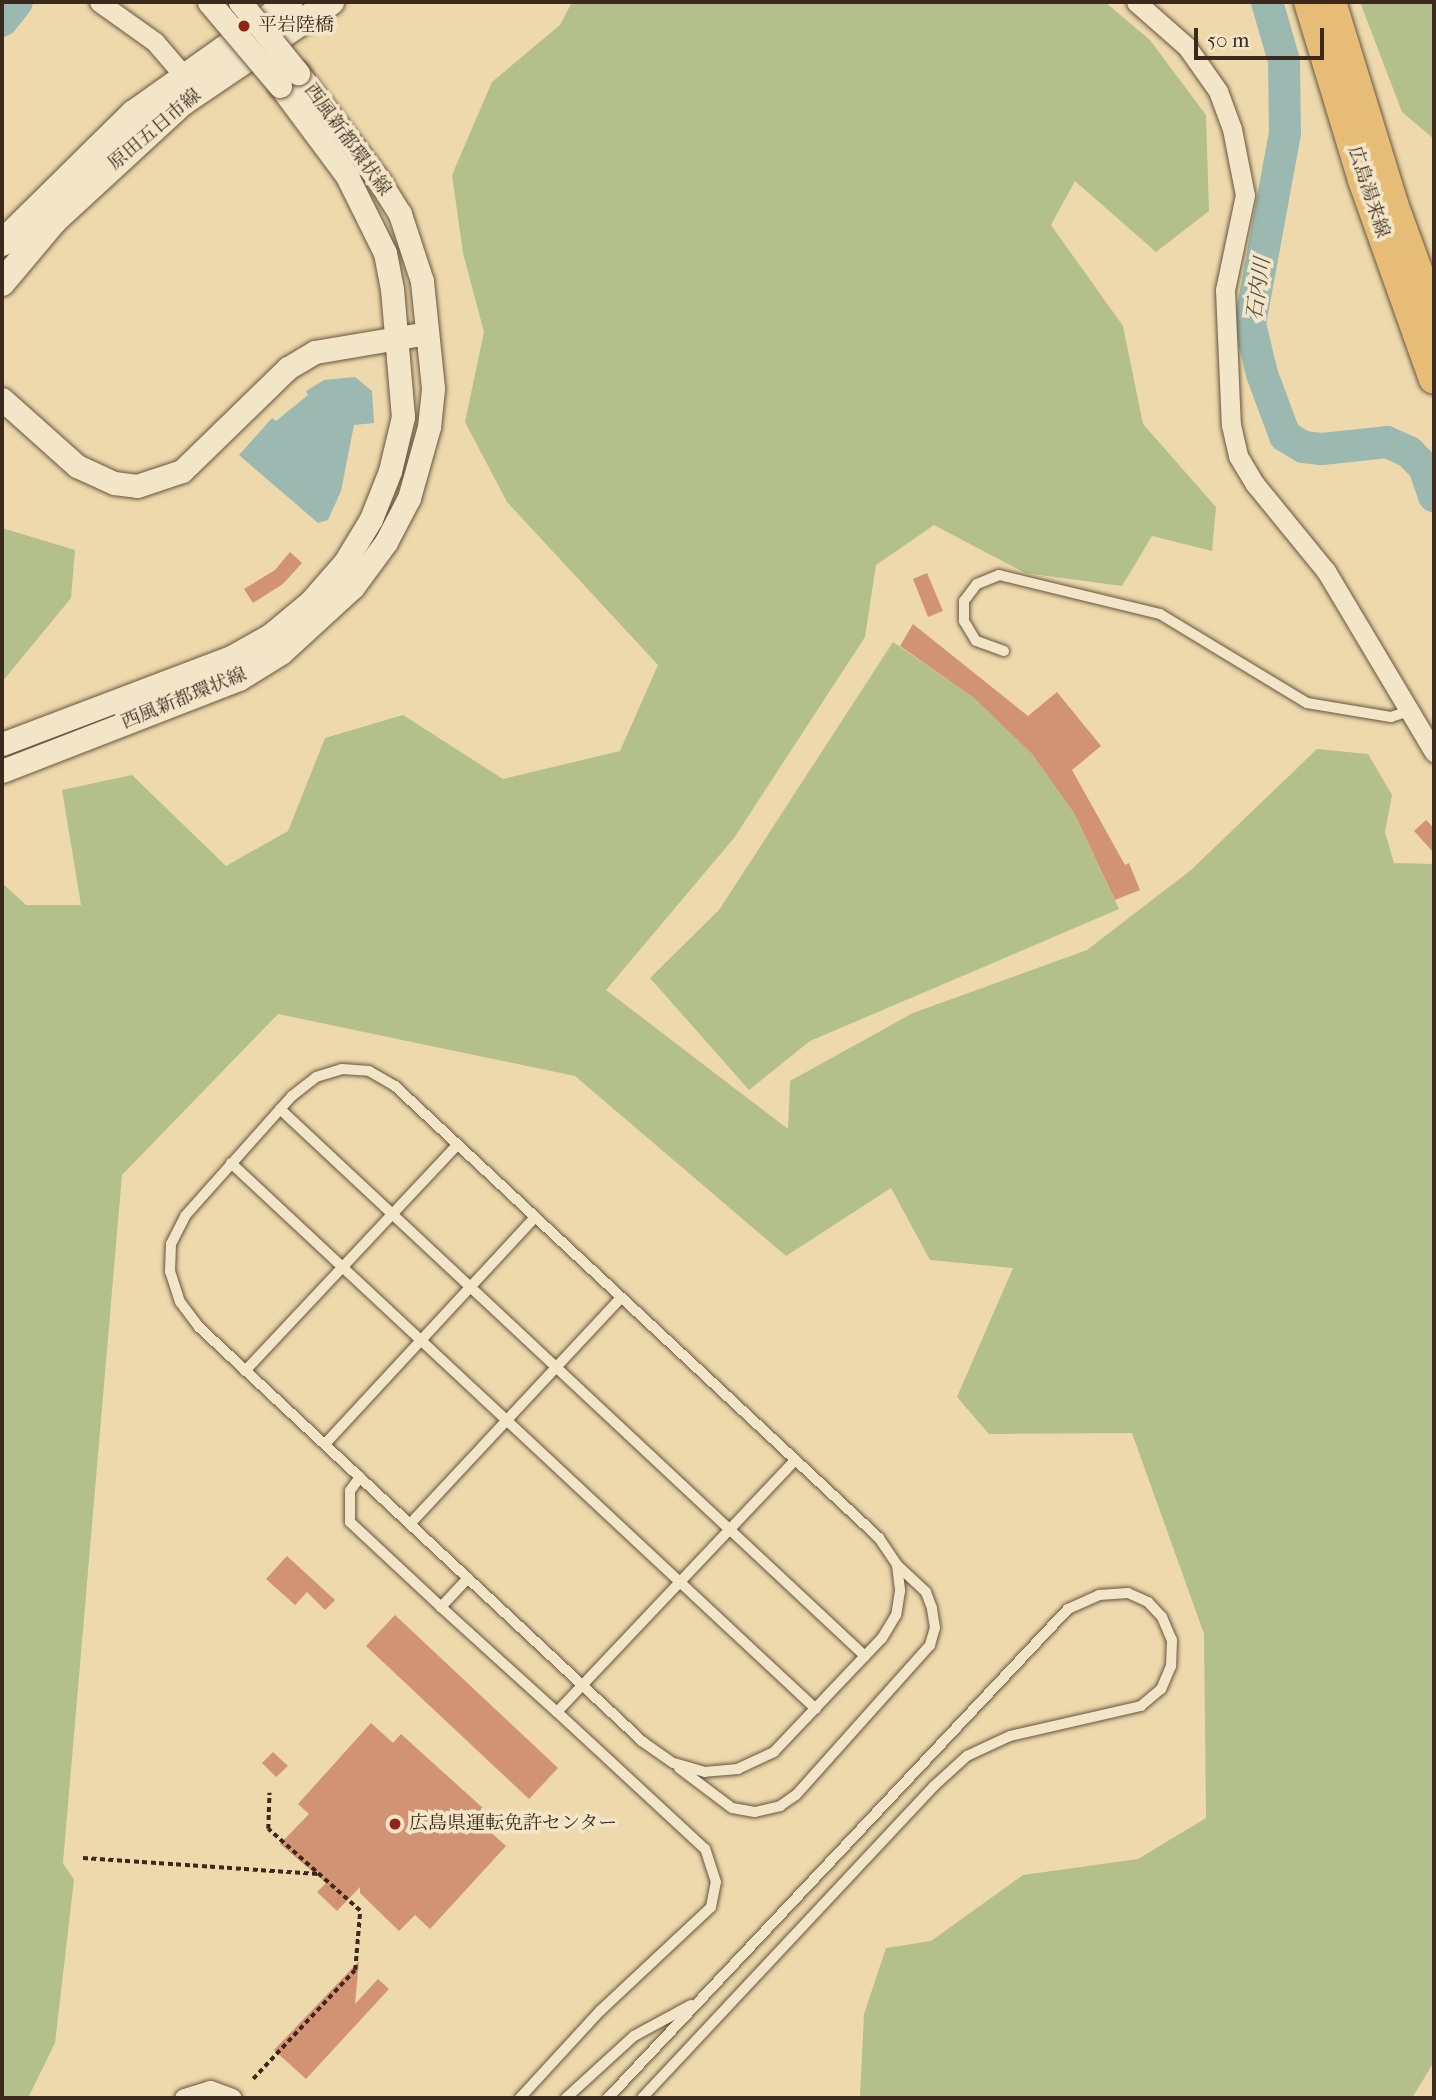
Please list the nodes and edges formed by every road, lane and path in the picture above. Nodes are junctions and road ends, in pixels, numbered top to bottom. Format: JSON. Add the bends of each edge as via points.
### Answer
{"nodes":[{"id":1,"x":99,"y":2,"type":"edge"},
{"id":2,"x":209,"y":2,"type":"edge"},
{"id":3,"x":240,"y":2,"type":"edge"},
{"id":4,"x":290,"y":2,"type":"edge"},
{"id":5,"x":331,"y":2,"type":"edge"},
{"id":6,"x":1136,"y":2,"type":"edge"},
{"id":7,"x":1309,"y":2,"type":"edge"},
{"id":8,"x":1331,"y":2,"type":"edge"},
{"id":9,"x":185,"y":77,"type":"junction"},
{"id":10,"x":289,"y":79,"type":"junction"},
{"id":11,"x":2,"y":243,"type":"edge"},
{"id":12,"x":2,"y":284,"type":"edge"},
{"id":13,"x":1434,"y":316,"type":"edge"},
{"id":14,"x":429,"y":333,"type":"junction"},
{"id":15,"x":400,"y":336,"type":"junction"},
{"id":16,"x":1434,"y":379,"type":"edge"},
{"id":17,"x":2,"y":399,"type":"edge"},
{"id":18,"x":1004,"y":652,"type":"dead end"},
{"id":19,"x":1412,"y":709,"type":"junction"},
{"id":20,"x":2,"y":744,"type":"edge"},
{"id":21,"x":1434,"y":752,"type":"edge"},
{"id":22,"x":2,"y":771,"type":"edge"},
{"id":23,"x":280,"y":1109,"type":"junction"},
{"id":24,"x":457,"y":1145,"type":"junction"},
{"id":25,"x":232,"y":1163,"type":"junction"},
{"id":26,"x":393,"y":1214,"type":"junction"},
{"id":27,"x":534,"y":1218,"type":"junction"},
{"id":28,"x":342,"y":1267,"type":"junction"},
{"id":29,"x":470,"y":1287,"type":"junction"},
{"id":30,"x":620,"y":1299,"type":"junction"},
{"id":31,"x":420,"y":1341,"type":"junction"},
{"id":32,"x":556,"y":1367,"type":"junction"},
{"id":33,"x":245,"y":1371,"type":"junction"},
{"id":34,"x":506,"y":1421,"type":"junction"},
{"id":35,"x":325,"y":1444,"type":"junction"},
{"id":36,"x":795,"y":1460,"type":"junction"},
{"id":37,"x":360,"y":1477,"type":"junction"},
{"id":38,"x":411,"y":1524,"type":"junction"},
{"id":39,"x":730,"y":1530,"type":"junction"},
{"id":40,"x":897,"y":1565,"type":"junction"},
{"id":41,"x":468,"y":1578,"type":"junction"},
{"id":42,"x":680,"y":1583,"type":"junction"},
{"id":43,"x":441,"y":1607,"type":"junction"},
{"id":44,"x":865,"y":1657,"type":"junction"},
{"id":45,"x":583,"y":1686,"type":"junction"},
{"id":46,"x":816,"y":1709,"type":"junction"},
{"id":47,"x":557,"y":1712,"type":"junction"},
{"id":48,"x":673,"y":1763,"type":"junction"},
{"id":49,"x":269,"y":1793,"type":"dead end"},
{"id":50,"x":83,"y":1858,"type":"dead end"},
{"id":51,"x":318,"y":1874,"type":"junction"},
{"id":52,"x":698,"y":2001,"type":"junction"},
{"id":53,"x":253,"y":2079,"type":"dead end"},
{"id":54,"x":184,"y":2098,"type":"edge"},
{"id":55,"x":232,"y":2098,"type":"edge"},
{"id":56,"x":520,"y":2098,"type":"edge"},
{"id":57,"x":566,"y":2098,"type":"edge"},
{"id":58,"x":608,"y":2098,"type":"edge"},
{"id":59,"x":642,"y":2098,"type":"edge"}],
"edges":[{"from":1,"to":9,"type":"street","via":[[155,42]]},
{"from":2,"to":10,"type":"street","name":"西風新都環状線","bridge":true},
{"from":3,"to":10,"type":"street","name":"西風新都環状線","bridge":true},
{"from":4,"to":9,"type":"main road","name":"原田五日市線"},
{"from":5,"to":12,"type":"main road","name":"原田五日市線","via":[[182,103],[54,221]]},
{"from":6,"to":19,"type":"street","via":[[1187,47],[1218,91],[1232,129],[1245,195],[1226,290],[1231,425],[1238,456],[1255,484],[1326,571]]},
{"from":7,"to":16,"type":"main road","name":"広島湯来線","via":[[1363,180]]},
{"from":8,"to":13,"type":"main road","name":"広島湯来線","via":[[1393,204]]},
{"from":9,"to":11,"type":"main road","name":"原田五日市線","via":[[134,113]]},
{"from":10,"to":14,"type":"street","name":"西風新都環状線","via":[[362,155],[400,214],[422,281]]},
{"from":10,"to":15,"type":"street","name":"西風新都環状線","via":[[371,222],[384,253]]},
{"from":14,"to":15,"type":"street"},
{"from":14,"to":22,"type":"street","name":"西風新都環状線","via":[[433,388],[429,427],[409,498],[386,541],[328,613],[281,653],[239,679]]},
{"from":15,"to":17,"type":"street","via":[[342,345],[306,357],[288,368],[182,471],[137,486],[114,484],[77,466]]},
{"from":15,"to":20,"type":"street","name":"西風新都環状線","via":[[403,417],[390,471],[371,520],[310,603],[270,635],[231,657]]},
{"from":18,"to":19,"type":"lane","via":[[976,640],[964,621],[964,601],[977,584],[999,575],[1160,614],[1307,703],[1391,718]]},
{"from":19,"to":21,"type":"street"},
{"from":23,"to":24,"type":"lane","via":[[316,1077],[342,1069],[369,1071],[396,1086]]},
{"from":23,"to":25,"type":"lane"},
{"from":23,"to":26,"type":"lane"},
{"from":24,"to":26,"type":"lane"},
{"from":24,"to":27,"type":"lane"},
{"from":25,"to":28,"type":"lane"},
{"from":25,"to":33,"type":"lane","via":[[185,1216],[171,1244],[170,1272],[180,1302]]},
{"from":26,"to":28,"type":"lane"},
{"from":26,"to":29,"type":"lane"},
{"from":27,"to":29,"type":"lane"},
{"from":27,"to":30,"type":"lane"},
{"from":28,"to":31,"type":"lane"},
{"from":28,"to":33,"type":"lane"},
{"from":29,"to":31,"type":"lane"},
{"from":29,"to":32,"type":"lane"},
{"from":30,"to":32,"type":"lane"},
{"from":30,"to":36,"type":"lane"},
{"from":31,"to":34,"type":"lane"},
{"from":31,"to":35,"type":"lane"},
{"from":32,"to":34,"type":"lane"},
{"from":32,"to":39,"type":"lane"},
{"from":33,"to":35,"type":"lane"},
{"from":34,"to":38,"type":"lane"},
{"from":34,"to":42,"type":"lane"},
{"from":35,"to":37,"type":"lane"},
{"from":36,"to":39,"type":"lane"},
{"from":36,"to":40,"type":"lane","via":[[879,1538]]},
{"from":37,"to":38,"type":"lane"},
{"from":37,"to":43,"type":"lane","via":[[349,1492],[350,1522]]},
{"from":38,"to":41,"type":"lane"},
{"from":39,"to":42,"type":"lane"},
{"from":39,"to":44,"type":"lane"},
{"from":40,"to":44,"type":"lane","via":[[900,1591],[896,1615]]},
{"from":40,"to":48,"type":"lane","via":[[926,1592],[935,1629],[917,1664],[796,1795],[780,1806],[755,1812],[732,1808]]},
{"from":41,"to":43,"type":"lane"},
{"from":41,"to":45,"type":"lane"},
{"from":42,"to":45,"type":"lane"},
{"from":42,"to":46,"type":"lane"},
{"from":43,"to":47,"type":"lane"},
{"from":44,"to":46,"type":"lane"},
{"from":45,"to":47,"type":"lane"},
{"from":45,"to":48,"type":"lane"},
{"from":46,"to":48,"type":"lane","via":[[774,1752],[738,1769],[705,1772]]},
{"from":47,"to":56,"type":"lane","via":[[705,1849],[716,1882],[711,1907],[600,2011]]},
{"from":49,"to":51,"type":"path","via":[[268,1829]]},
{"from":50,"to":51,"type":"path"},
{"from":51,"to":53,"type":"path","via":[[360,1911],[355,1969]]},
{"from":52,"to":57,"type":"lane","via":[[634,2036]]},
{"from":52,"to":58,"type":"lane"},
{"from":52,"to":59,"type":"lane","via":[[1068,1609],[1099,1595],[1128,1593],[1148,1602],[1162,1618],[1172,1640],[1171,1666],[1161,1689],[1141,1706],[1010,1736],[967,1756]]},
{"from":54,"to":55,"type":"street","via":[[210,2090]]}]}
